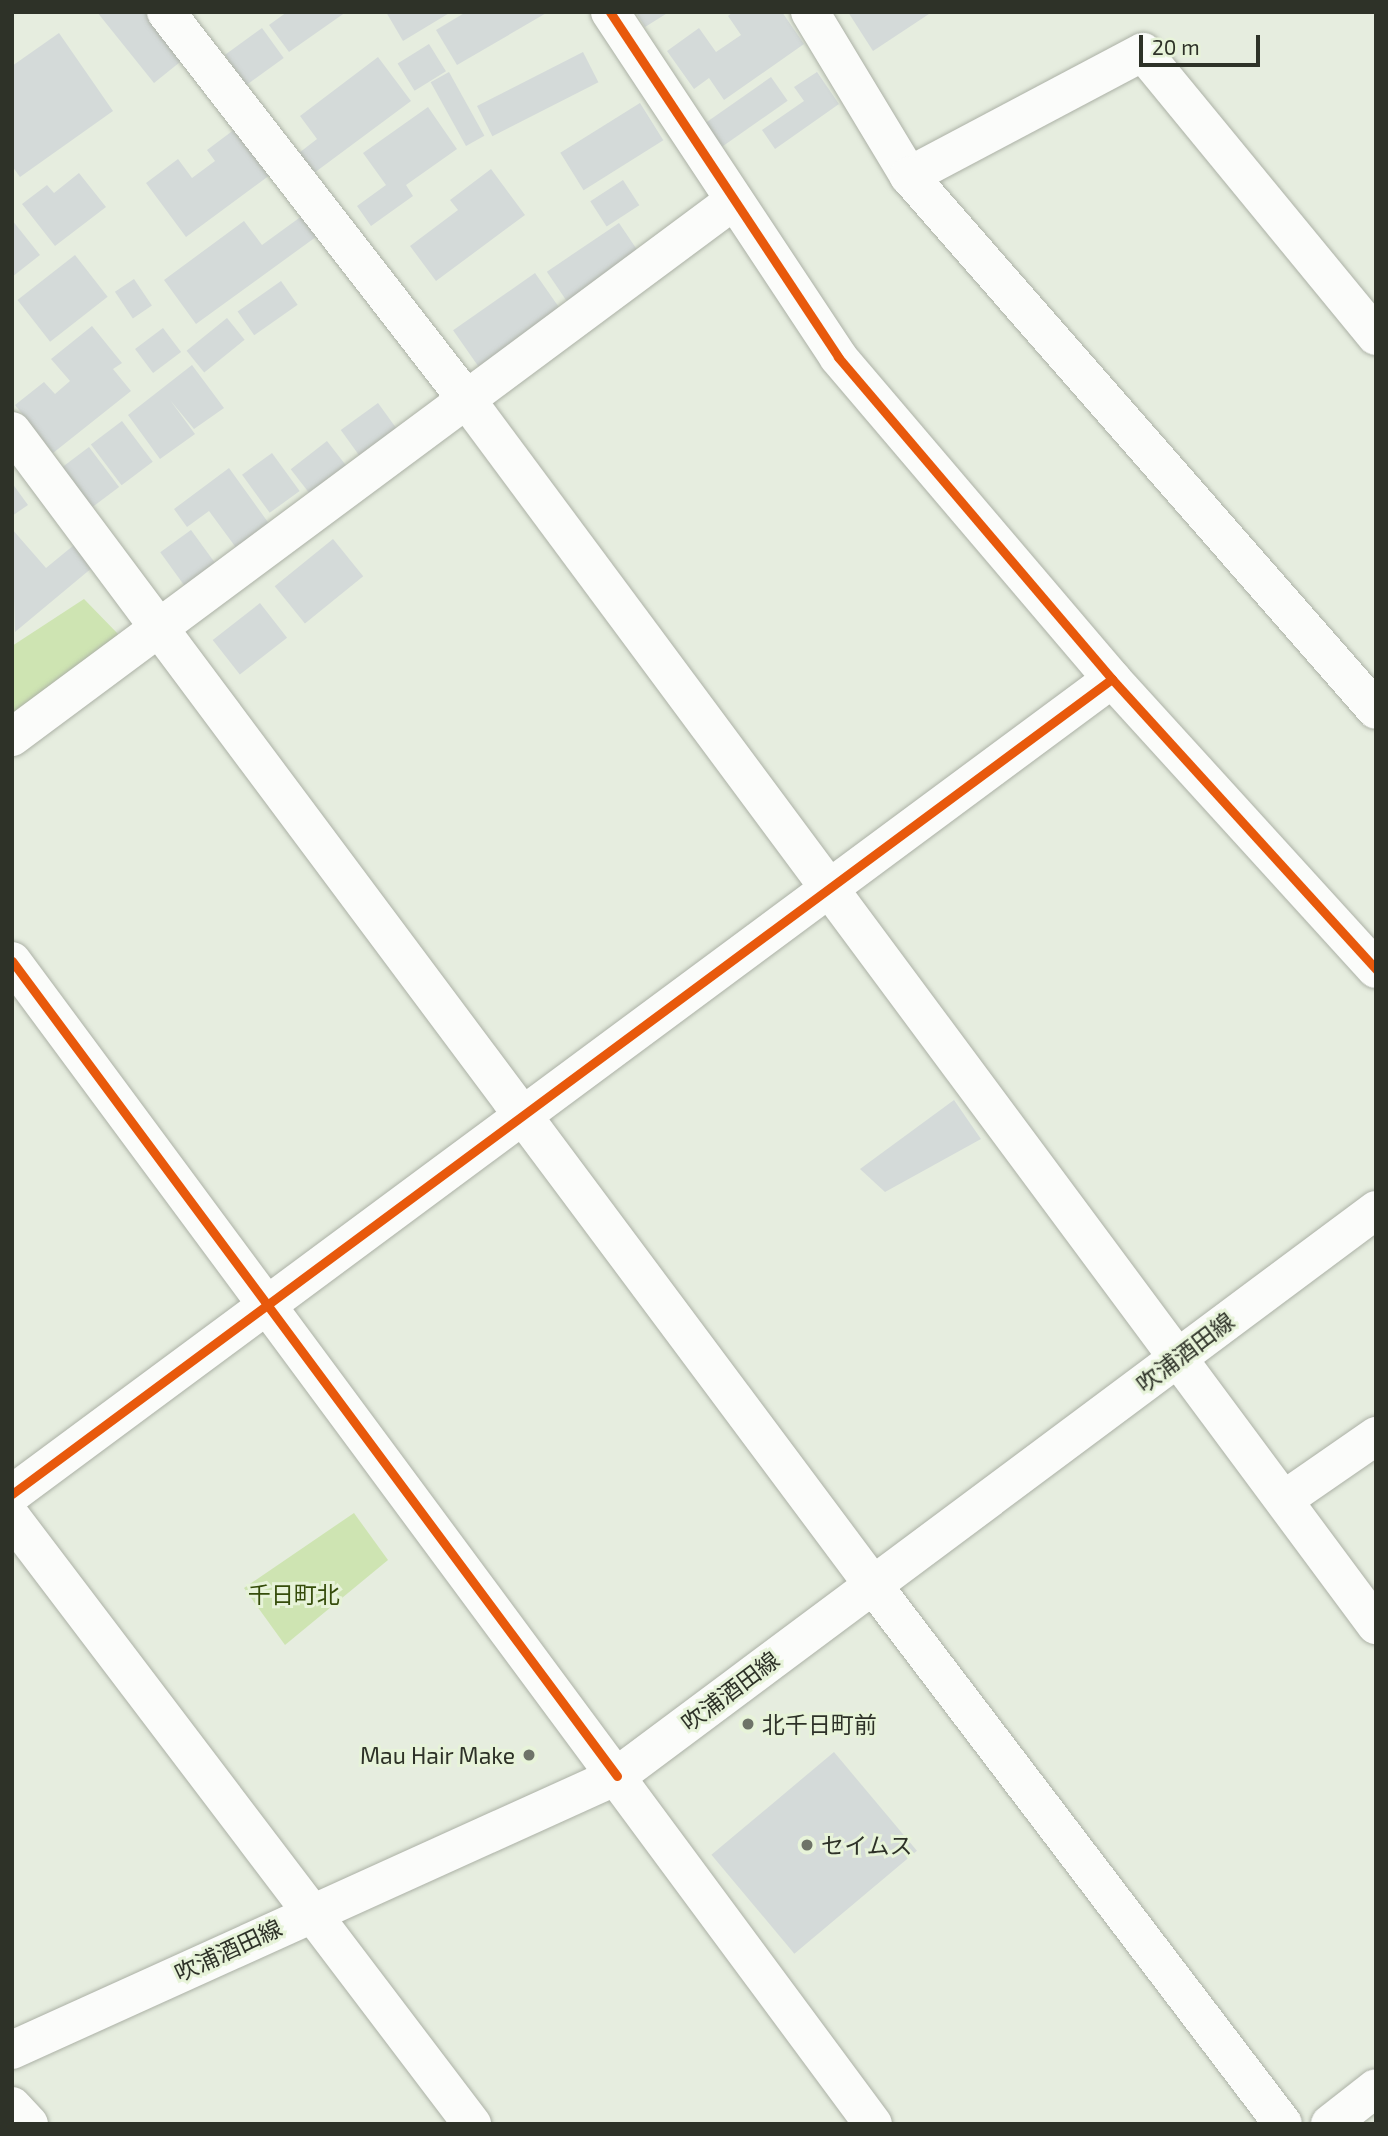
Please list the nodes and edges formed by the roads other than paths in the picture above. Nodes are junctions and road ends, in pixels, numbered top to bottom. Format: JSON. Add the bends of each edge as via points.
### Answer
{"nodes":[{"id":1,"x":166,"y":12,"type":"edge"},
{"id":2,"x":610,"y":12,"type":"edge"},
{"id":3,"x":810,"y":12,"type":"edge"},
{"id":4,"x":908,"y":176,"type":"junction"},
{"id":5,"x":732,"y":202,"type":"junction"},
{"id":6,"x":1376,"y":336,"type":"edge"},
{"id":7,"x":466,"y":399,"type":"junction"},
{"id":8,"x":12,"y":431,"type":"edge"},
{"id":9,"x":160,"y":627,"type":"junction"},
{"id":10,"x":1112,"y":679,"type":"junction"},
{"id":11,"x":1376,"y":710,"type":"edge"},
{"id":12,"x":12,"y":737,"type":"edge"},
{"id":13,"x":827,"y":891,"type":"junction"},
{"id":14,"x":12,"y":961,"type":"edge"},
{"id":15,"x":1376,"y":969,"type":"edge"},
{"id":16,"x":523,"y":1117,"type":"junction"},
{"id":17,"x":1376,"y":1210,"type":"edge"},
{"id":18,"x":269,"y":1306,"type":"junction"},
{"id":19,"x":1180,"y":1356,"type":"junction"},
{"id":20,"x":1376,"y":1436,"type":"edge"},
{"id":21,"x":12,"y":1494,"type":"edge"},
{"id":22,"x":1285,"y":1499,"type":"junction"},
{"id":23,"x":12,"y":1518,"type":"edge"},
{"id":24,"x":873,"y":1585,"type":"junction"},
{"id":25,"x":1376,"y":1625,"type":"edge"},
{"id":26,"x":617,"y":1776,"type":"junction"},
{"id":27,"x":308,"y":1913,"type":"junction"},
{"id":28,"x":12,"y":2050,"type":"edge"},
{"id":29,"x":1376,"y":2088,"type":"edge"},
{"id":30,"x":12,"y":2106,"type":"edge"},
{"id":31,"x":29,"y":2124,"type":"edge"},
{"id":32,"x":472,"y":2124,"type":"edge"},
{"id":33,"x":873,"y":2124,"type":"edge"},
{"id":34,"x":1283,"y":2124,"type":"edge"},
{"id":35,"x":1329,"y":2124,"type":"edge"}],
"edges":[{"from":1,"to":7,"type":"street"},
{"from":2,"to":5,"type":"street"},
{"from":3,"to":4,"type":"street"},
{"from":4,"to":6,"type":"street","via":[[1143,52]]},
{"from":4,"to":11,"type":"street"},
{"from":5,"to":7,"type":"street"},
{"from":5,"to":10,"type":"street","via":[[838,357]]},
{"from":7,"to":9,"type":"street"},
{"from":7,"to":13,"type":"street"},
{"from":8,"to":9,"type":"street"},
{"from":9,"to":12,"type":"street"},
{"from":9,"to":16,"type":"street"},
{"from":10,"to":13,"type":"street"},
{"from":10,"to":15,"type":"street"},
{"from":13,"to":16,"type":"street"},
{"from":13,"to":19,"type":"street"},
{"from":14,"to":18,"type":"street"},
{"from":16,"to":18,"type":"street"},
{"from":16,"to":24,"type":"street"},
{"from":17,"to":19,"type":"street","name":"吹浦酒田線"},
{"from":18,"to":21,"type":"street"},
{"from":18,"to":26,"type":"street"},
{"from":19,"to":22,"type":"street"},
{"from":19,"to":24,"type":"street","name":"吹浦酒田線"},
{"from":20,"to":22,"type":"street"},
{"from":22,"to":25,"type":"street"},
{"from":23,"to":27,"type":"street"},
{"from":24,"to":26,"type":"street","name":"吹浦酒田線"},
{"from":24,"to":34,"type":"street"},
{"from":26,"to":27,"type":"street","name":"吹浦酒田線"},
{"from":26,"to":33,"type":"street"},
{"from":27,"to":28,"type":"street","name":"吹浦酒田線"},
{"from":27,"to":32,"type":"street"},
{"from":29,"to":35,"type":"street"},
{"from":30,"to":31,"type":"street"}]}
